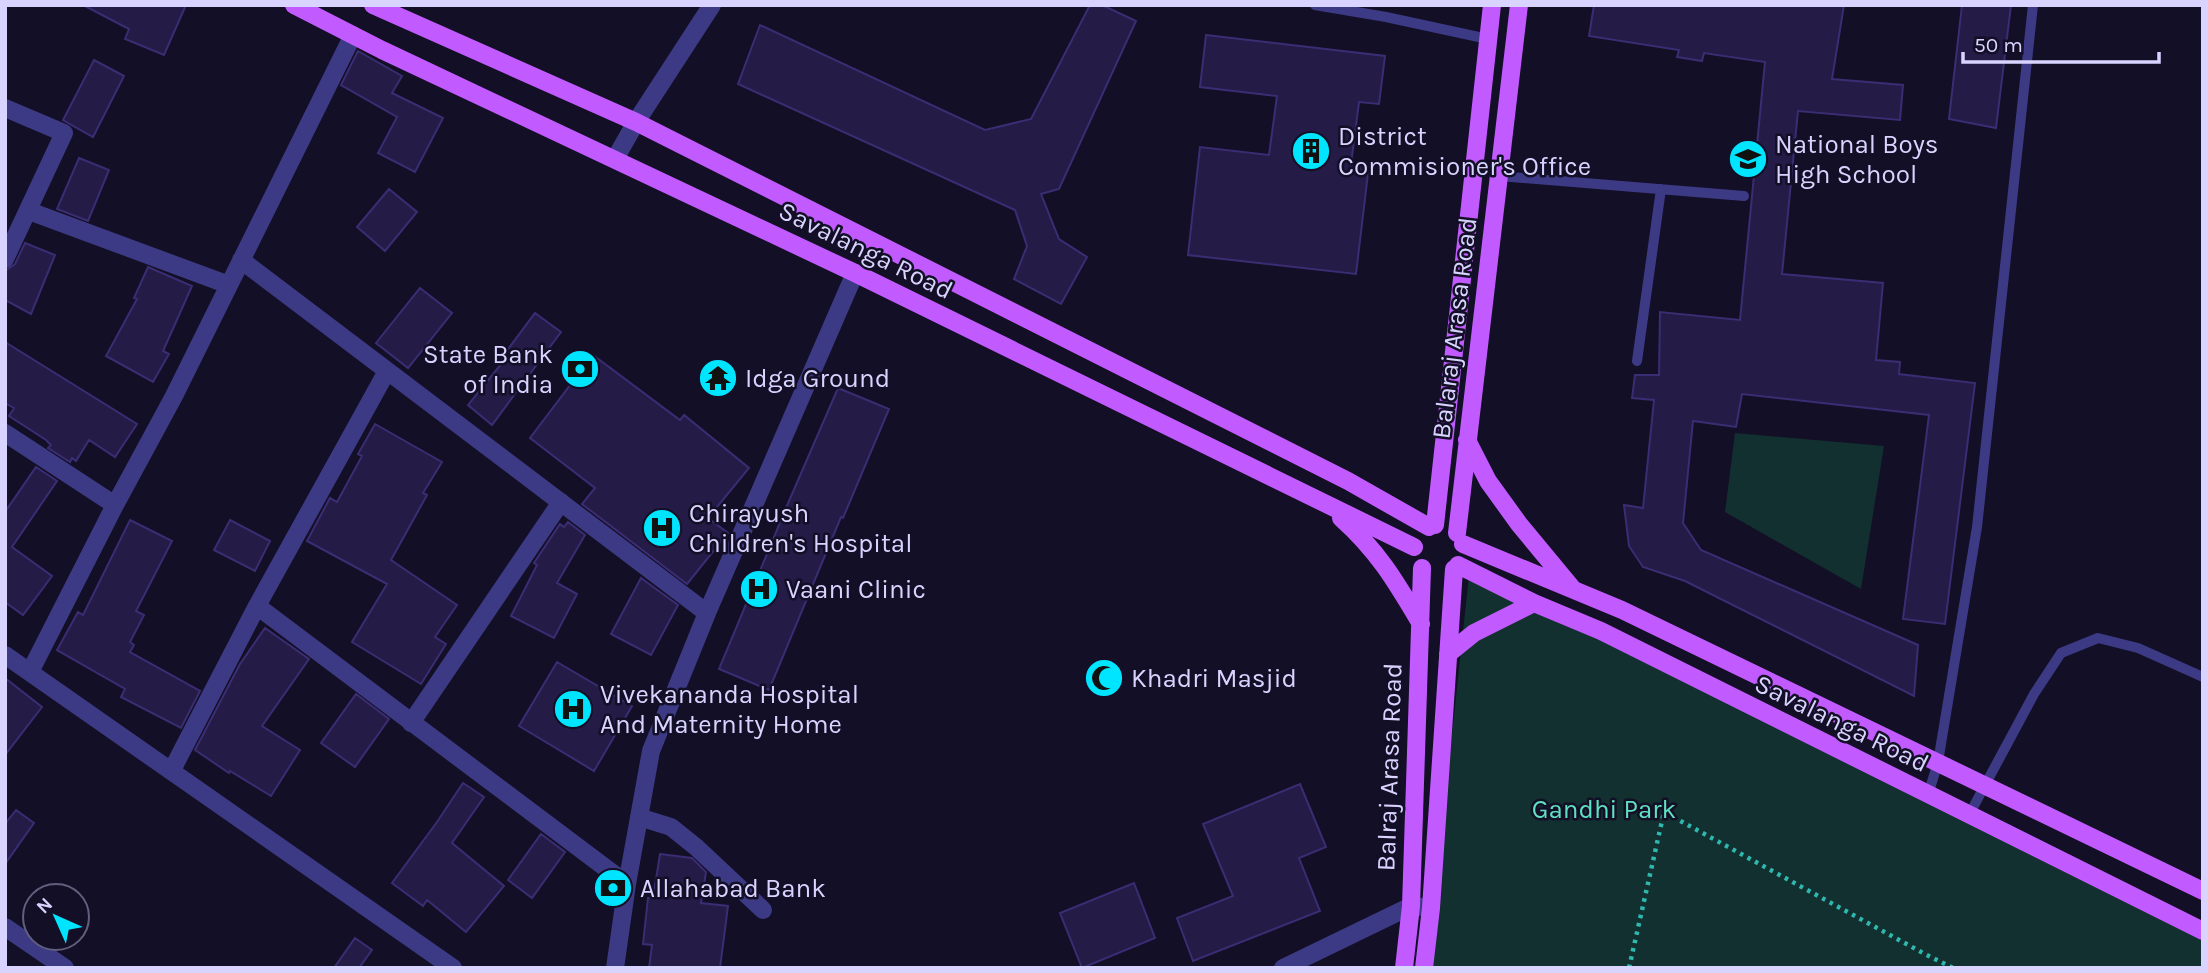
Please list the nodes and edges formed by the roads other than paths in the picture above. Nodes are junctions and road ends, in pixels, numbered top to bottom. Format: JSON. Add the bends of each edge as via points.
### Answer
{"nodes":[{"id":1,"x":294,"y":5,"type":"edge"},
{"id":2,"x":373,"y":5,"type":"edge"},
{"id":3,"x":712,"y":5,"type":"edge"},
{"id":4,"x":1315,"y":5,"type":"edge"},
{"id":5,"x":1492,"y":5,"type":"edge"},
{"id":6,"x":1519,"y":5,"type":"edge"},
{"id":7,"x":2033,"y":5,"type":"edge"},
{"id":8,"x":353,"y":35,"type":"junction"},
{"id":9,"x":1488,"y":39,"type":"junction"},
{"id":10,"x":5,"y":108,"type":"edge"},
{"id":11,"x":636,"y":122,"type":"junction"},
{"id":12,"x":615,"y":159,"type":"junction"},
{"id":13,"x":1499,"y":176,"type":"junction"},
{"id":14,"x":1661,"y":189,"type":"junction"},
{"id":15,"x":1744,"y":196,"type":"dead end"},
{"id":16,"x":29,"y":211,"type":"junction"},
{"id":17,"x":5,"y":259,"type":"edge"},
{"id":18,"x":242,"y":260,"type":"junction"},
{"id":19,"x":855,"y":273,"type":"junction"},
{"id":20,"x":229,"y":285,"type":"junction"},
{"id":21,"x":1637,"y":361,"type":"dead end"},
{"id":22,"x":387,"y":370,"type":"junction"},
{"id":23,"x":5,"y":433,"type":"edge"},
{"id":24,"x":1467,"y":440,"type":"junction"},
{"id":25,"x":561,"y":502,"type":"junction"},
{"id":26,"x":1325,"y":503,"type":"junction"},
{"id":27,"x":115,"y":505,"type":"junction"},
{"id":28,"x":1432,"y":526,"type":"junction"},
{"id":29,"x":1460,"y":538,"type":"junction"},
{"id":30,"x":1414,"y":547,"type":"junction"},
{"id":31,"x":1456,"y":567,"type":"junction"},
{"id":32,"x":1422,"y":568,"type":"junction"},
{"id":33,"x":1574,"y":590,"type":"junction"},
{"id":34,"x":1534,"y":603,"type":"junction"},
{"id":35,"x":257,"y":606,"type":"junction"},
{"id":36,"x":707,"y":613,"type":"junction"},
{"id":37,"x":1420,"y":624,"type":"junction"},
{"id":38,"x":1448,"y":654,"type":"junction"},
{"id":39,"x":5,"y":655,"type":"edge"},
{"id":40,"x":30,"y":672,"type":"junction"},
{"id":41,"x":2203,"y":677,"type":"edge"},
{"id":42,"x":411,"y":723,"type":"junction"},
{"id":43,"x":1938,"y":762,"type":"junction"},
{"id":44,"x":172,"y":770,"type":"junction"},
{"id":45,"x":1985,"y":784,"type":"junction"},
{"id":46,"x":1928,"y":795,"type":"junction"},
{"id":47,"x":1969,"y":815,"type":"junction"},
{"id":48,"x":639,"y":817,"type":"junction"},
{"id":49,"x":627,"y":884,"type":"junction"},
{"id":50,"x":2203,"y":891,"type":"edge"},
{"id":51,"x":1411,"y":906,"type":"junction"},
{"id":52,"x":1432,"y":908,"type":"junction"},
{"id":53,"x":763,"y":910,"type":"dead end"},
{"id":54,"x":5,"y":926,"type":"edge"},
{"id":55,"x":2203,"y":932,"type":"edge"},
{"id":56,"x":65,"y":968,"type":"edge"},
{"id":57,"x":453,"y":968,"type":"edge"},
{"id":58,"x":615,"y":968,"type":"edge"},
{"id":59,"x":1283,"y":968,"type":"edge"},
{"id":60,"x":1404,"y":968,"type":"edge"},
{"id":61,"x":1424,"y":968,"type":"edge"}],
"edges":[{"from":1,"to":8,"type":"main road","name":"Savalanga Road"},
{"from":2,"to":11,"type":"main road","name":"Savalanga Road"},
{"from":3,"to":11,"type":"street"},
{"from":4,"to":9,"type":"lane"},
{"from":5,"to":9,"type":"main road","name":"Balaraj Arasa Road"},
{"from":6,"to":13,"type":"main road","name":"Balaraj Arasa Road"},
{"from":7,"to":43,"type":"lane","via":[[1977,527]]},
{"from":8,"to":12,"type":"main road","name":"Savalanga Road"},
{"from":8,"to":18,"type":"street"},
{"from":9,"to":28,"type":"main road","name":"Balaraj Arasa Road"},
{"from":10,"to":16,"type":"street","via":[[64,134]]},
{"from":11,"to":12,"type":"street"},
{"from":11,"to":28,"type":"main road","name":"Savalanga Road"},
{"from":12,"to":19,"type":"main road","name":"Savalanga Road"},
{"from":13,"to":14,"type":"lane"},
{"from":13,"to":24,"type":"main road","name":"Balaraj Arasa Road"},
{"from":14,"to":15,"type":"lane"},
{"from":14,"to":21,"type":"lane"},
{"from":16,"to":17,"type":"street"},
{"from":16,"to":20,"type":"street"},
{"from":18,"to":20,"type":"street"},
{"from":18,"to":22,"type":"street"},
{"from":19,"to":26,"type":"main road","name":"Savalanga Road"},
{"from":19,"to":36,"type":"street"},
{"from":20,"to":27,"type":"street"},
{"from":22,"to":25,"type":"street"},
{"from":22,"to":35,"type":"street"},
{"from":23,"to":27,"type":"street"},
{"from":24,"to":29,"type":"main road","name":"Balaraj Arasa Road"},
{"from":24,"to":33,"type":"main road","via":[[1488,481]]},
{"from":25,"to":36,"type":"street"},
{"from":25,"to":42,"type":"street"},
{"from":26,"to":30,"type":"main road","name":"Savalanga Road"},
{"from":26,"to":37,"type":"main road","via":[[1387,567]]},
{"from":27,"to":40,"type":"street"},
{"from":28,"to":29,"type":"main road","via":[[1443,525]]},
{"from":28,"to":30,"type":"main road","via":[[1419,535]]},
{"from":29,"to":31,"type":"main road","via":[[1462,558]]},
{"from":29,"to":33,"type":"main road","name":"Savalanga Road"},
{"from":30,"to":32,"type":"main road"},
{"from":31,"to":32,"type":"main road","via":[[1438,574]]},
{"from":31,"to":34,"type":"main road","name":"Savalanga Road"},
{"from":31,"to":38,"type":"main road"},
{"from":32,"to":37,"type":"main road","name":"Balraj Arasa Road"},
{"from":33,"to":43,"type":"main road","name":"Savalanga Road"},
{"from":34,"to":38,"type":"main road","via":[[1474,633]]},
{"from":34,"to":46,"type":"main road","name":"Savalanga Road","via":[[1601,631]]},
{"from":35,"to":42,"type":"street"},
{"from":35,"to":44,"type":"street"},
{"from":36,"to":48,"type":"street","via":[[651,751]]},
{"from":37,"to":51,"type":"main road","name":"Balraj Arasa Road"},
{"from":38,"to":52,"type":"main road"},
{"from":39,"to":40,"type":"street"},
{"from":40,"to":44,"type":"street"},
{"from":41,"to":45,"type":"lane","via":[[2138,648],[2098,638],[2062,653]]},
{"from":42,"to":49,"type":"street"},
{"from":43,"to":45,"type":"main road","name":"Savalanga Road"},
{"from":43,"to":46,"type":"lane"},
{"from":44,"to":57,"type":"street"},
{"from":45,"to":47,"type":"lane"},
{"from":45,"to":50,"type":"main road","name":"Savalanga Road"},
{"from":46,"to":47,"type":"main road","name":"Savalanga Road"},
{"from":47,"to":55,"type":"main road","name":"Savalanga Road"},
{"from":48,"to":49,"type":"street"},
{"from":48,"to":53,"type":"street","via":[[671,827]]},
{"from":49,"to":58,"type":"street"},
{"from":51,"to":52,"type":"street"},
{"from":51,"to":59,"type":"street"},
{"from":51,"to":60,"type":"main road","name":"Balraj Arasa Road"},
{"from":52,"to":61,"type":"main road"},
{"from":54,"to":56,"type":"street"}]}
